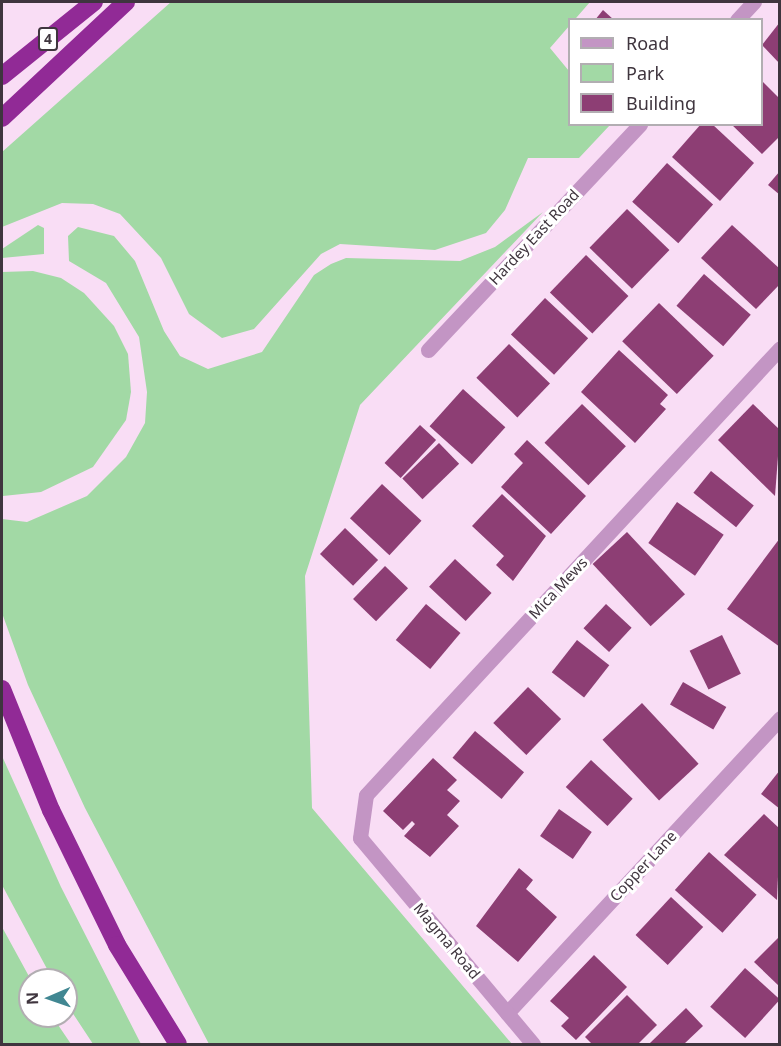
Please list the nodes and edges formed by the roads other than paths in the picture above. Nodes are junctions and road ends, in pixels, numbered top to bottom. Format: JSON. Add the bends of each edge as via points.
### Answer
{"nodes":[{"id":1,"x":94,"y":2,"type":"edge"},
{"id":2,"x":126,"y":2,"type":"edge"},
{"id":3,"x":754,"y":2,"type":"edge"},
{"id":4,"x":739,"y":18,"type":"edge"},
{"id":5,"x":2,"y":76,"type":"edge"},
{"id":6,"x":2,"y":118,"type":"edge"},
{"id":7,"x":638,"y":126,"type":"edge"},
{"id":8,"x":780,"y":348,"type":"edge"},
{"id":9,"x":428,"y":350,"type":"dead end"},
{"id":10,"x":2,"y":689,"type":"edge"},
{"id":11,"x":780,"y":718,"type":"edge"},
{"id":12,"x":360,"y":838,"type":"joint"},
{"id":13,"x":507,"y":1013,"type":"junction"},
{"id":14,"x":178,"y":1044,"type":"edge"},
{"id":15,"x":533,"y":1044,"type":"edge"}],
"edges":[{"from":1,"to":5,"type":"highway","number":"4"},
{"from":2,"to":6,"type":"highway"},
{"from":3,"to":4,"type":"street"},
{"from":7,"to":9,"type":"street","name":"Hardey East Road"},
{"from":8,"to":12,"type":"street","name":"Mica Mews","via":[[366,795]]},
{"from":10,"to":14,"type":"highway","via":[[51,810],[117,945]]},
{"from":11,"to":13,"type":"street","name":"Copper Lane"},
{"from":12,"to":13,"type":"street","name":"Magma Road"},
{"from":13,"to":15,"type":"street","name":"Magma Road"}]}
